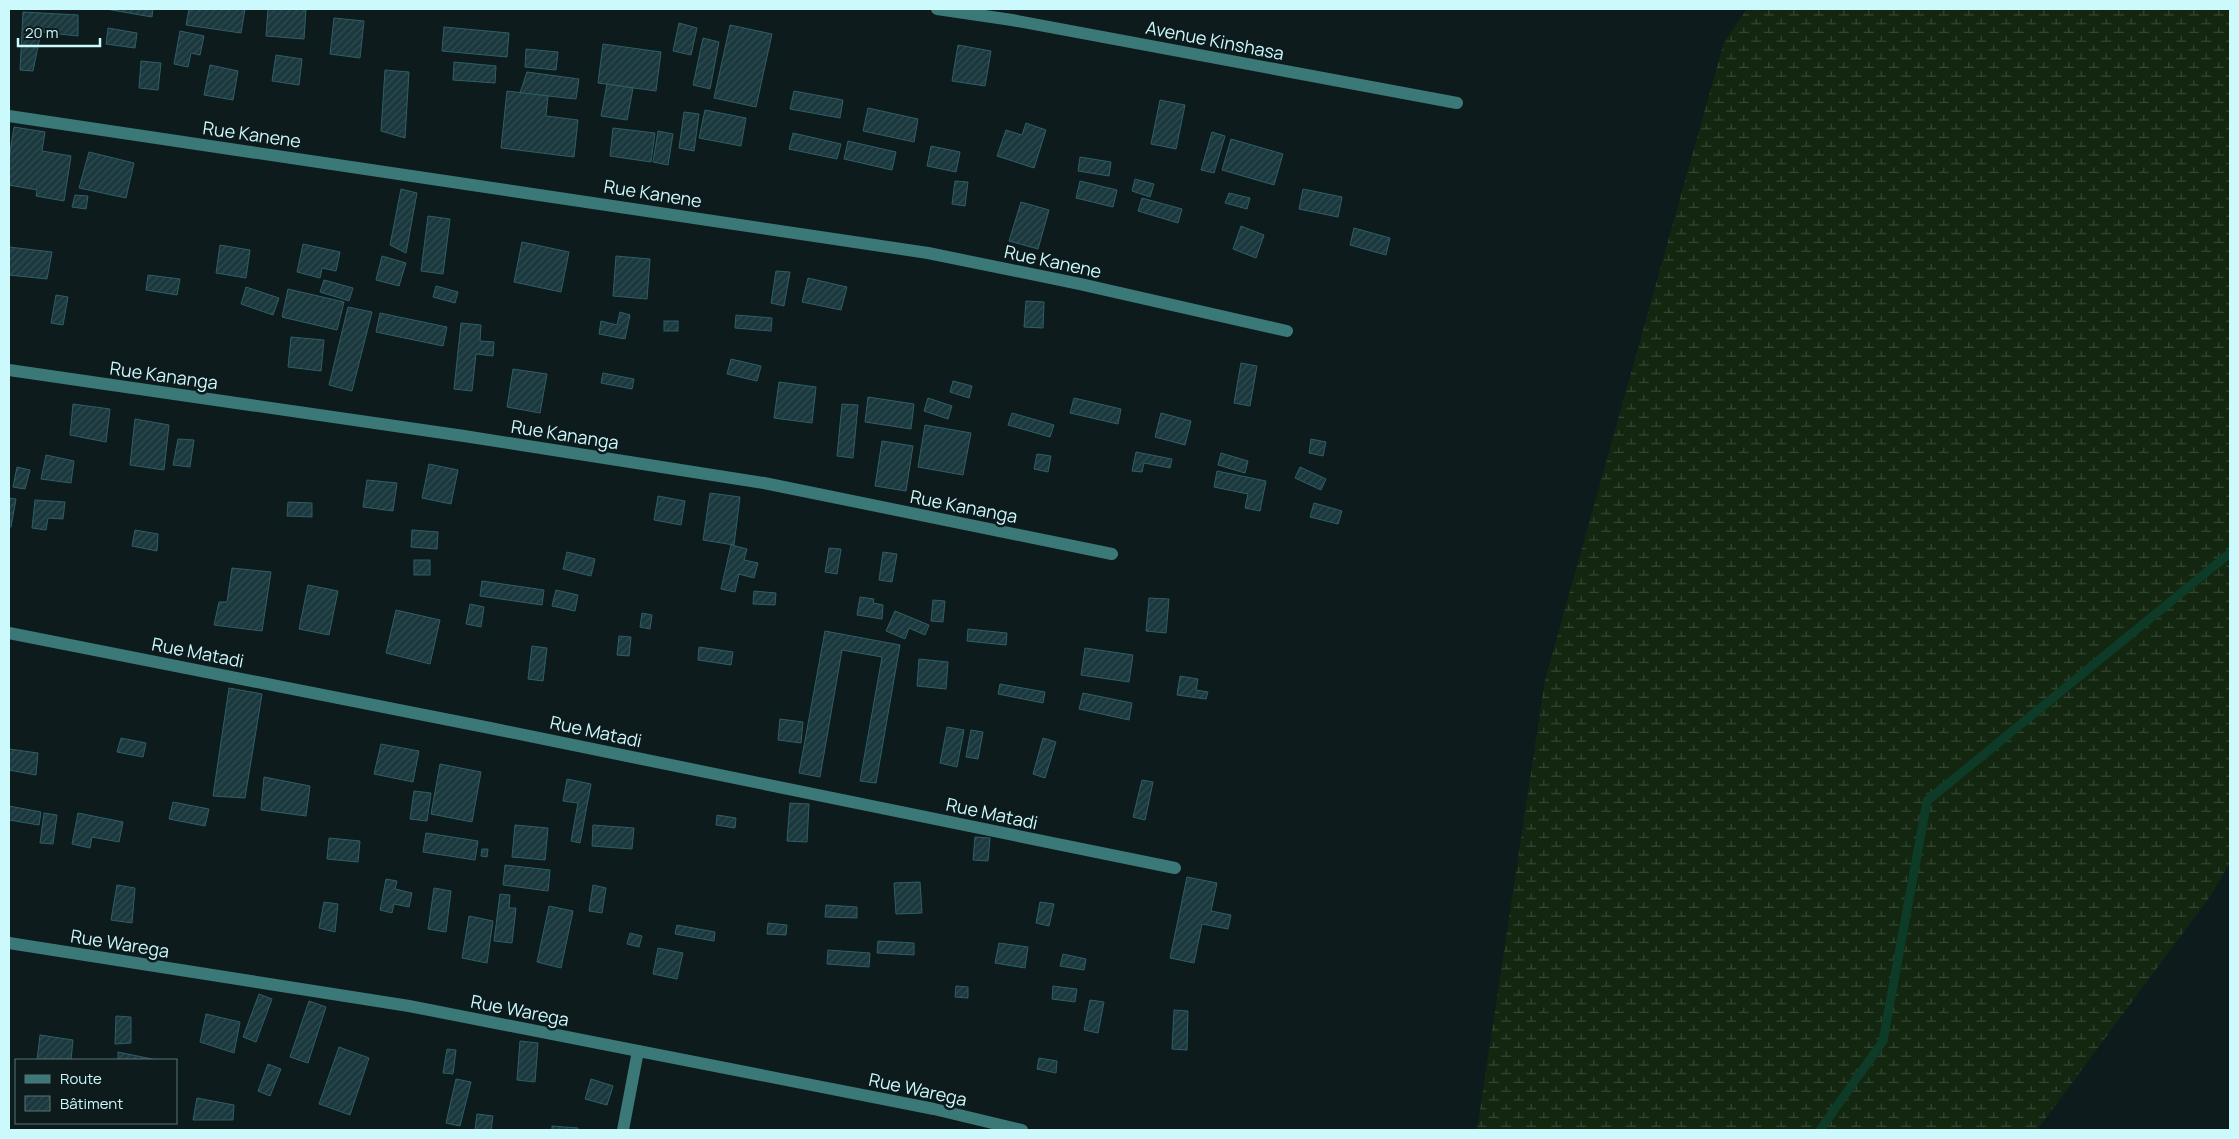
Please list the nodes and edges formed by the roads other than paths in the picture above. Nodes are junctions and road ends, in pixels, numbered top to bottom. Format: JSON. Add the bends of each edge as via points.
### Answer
{"nodes":[{"id":1,"x":937,"y":9,"type":"edge"},
{"id":2,"x":1457,"y":103,"type":"dead end"},
{"id":3,"x":9,"y":116,"type":"edge"},
{"id":4,"x":1287,"y":331,"type":"dead end"},
{"id":5,"x":9,"y":370,"type":"edge"},
{"id":6,"x":1112,"y":554,"type":"dead end"},
{"id":7,"x":9,"y":633,"type":"edge"},
{"id":8,"x":1175,"y":868,"type":"dead end"},
{"id":9,"x":9,"y":943,"type":"edge"},
{"id":10,"x":638,"y":1051,"type":"junction"},
{"id":11,"x":623,"y":1130,"type":"edge"},
{"id":12,"x":1022,"y":1130,"type":"edge"}],
"edges":[{"from":1,"to":2,"type":"street","name":"Avenue Kinshasa","via":[[1012,20]]},
{"from":3,"to":4,"type":"street","name":"Rue Kanene","via":[[928,253]]},
{"from":5,"to":6,"type":"street","name":"Rue Kananga","via":[[764,483]]},
{"from":7,"to":8,"type":"street","name":"Rue Matadi"},
{"from":9,"to":10,"type":"street","name":"Rue Warega","via":[[409,1006]]},
{"from":10,"to":11,"type":"street"},
{"from":10,"to":12,"type":"street","name":"Rue Warega","via":[[934,1109]]}]}
